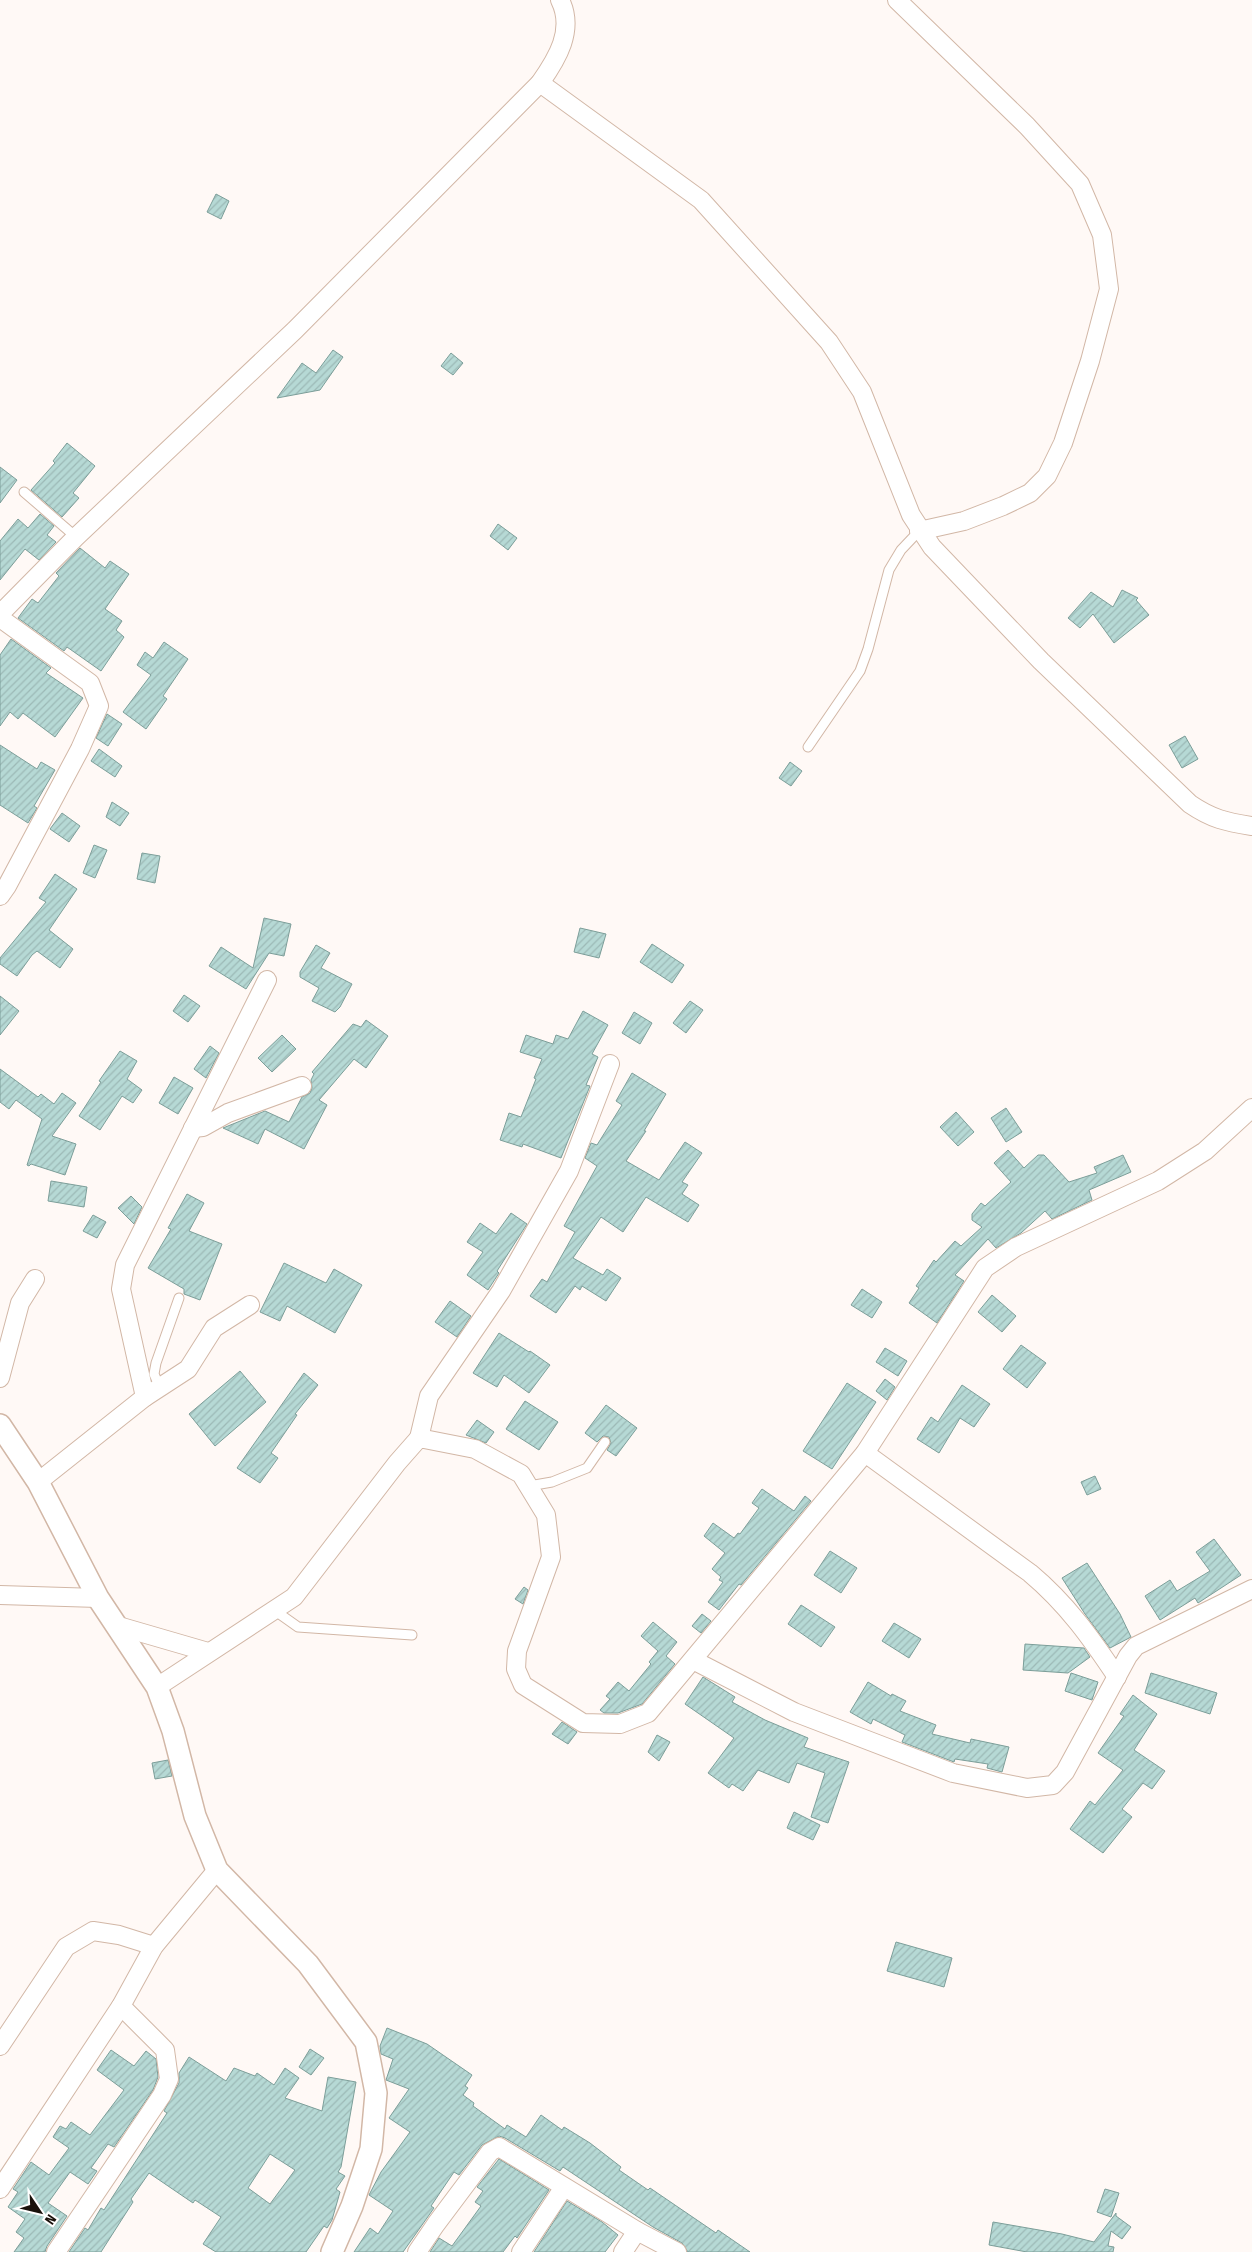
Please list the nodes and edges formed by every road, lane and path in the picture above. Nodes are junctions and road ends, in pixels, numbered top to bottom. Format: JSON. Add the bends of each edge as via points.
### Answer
{"nodes":[{"id":1,"x":560,"y":0,"type":"edge"},
{"id":2,"x":897,"y":0,"type":"edge"},
{"id":3,"x":540,"y":83,"type":"junction"},
{"id":4,"x":24,"y":492,"type":"dead end"},
{"id":5,"x":919,"y":531,"type":"junction"},
{"id":6,"x":76,"y":537,"type":"junction"},
{"id":7,"x":0,"y":613,"type":"edge"},
{"id":8,"x":808,"y":747,"type":"dead end"},
{"id":9,"x":1252,"y":826,"type":"edge"},
{"id":10,"x":0,"y":896,"type":"edge"},
{"id":11,"x":267,"y":980,"type":"dead end"},
{"id":12,"x":610,"y":1064,"type":"dead end"},
{"id":13,"x":302,"y":1086,"type":"dead end"},
{"id":14,"x":1252,"y":1108,"type":"edge"},
{"id":15,"x":193,"y":1128,"type":"junction"},
{"id":16,"x":34,"y":1279,"type":"dead end"},
{"id":17,"x":179,"y":1298,"type":"dead end"},
{"id":18,"x":250,"y":1305,"type":"dead end"},
{"id":19,"x":0,"y":1378,"type":"edge"},
{"id":20,"x":152,"y":1392,"type":"junction"},
{"id":21,"x":0,"y":1425,"type":"edge"},
{"id":22,"x":419,"y":1438,"type":"junction"},
{"id":23,"x":605,"y":1442,"type":"dead end"},
{"id":24,"x":865,"y":1453,"type":"junction"},
{"id":25,"x":38,"y":1482,"type":"junction"},
{"id":26,"x":528,"y":1486,"type":"junction"},
{"id":27,"x":1252,"y":1589,"type":"edge"},
{"id":28,"x":0,"y":1595,"type":"edge"},
{"id":29,"x":98,"y":1598,"type":"junction"},
{"id":30,"x":274,"y":1610,"type":"junction"},
{"id":31,"x":116,"y":1625,"type":"junction"},
{"id":32,"x":412,"y":1635,"type":"dead end"},
{"id":33,"x":208,"y":1652,"type":"junction"},
{"id":34,"x":693,"y":1660,"type":"junction"},
{"id":35,"x":1117,"y":1677,"type":"junction"},
{"id":36,"x":157,"y":1688,"type":"junction"},
{"id":37,"x":217,"y":1870,"type":"junction"},
{"id":38,"x":154,"y":1946,"type":"junction"},
{"id":39,"x":121,"y":2006,"type":"junction"},
{"id":40,"x":0,"y":2046,"type":"edge"},
{"id":41,"x":564,"y":2187,"type":"junction"},
{"id":42,"x":0,"y":2189,"type":"edge"},
{"id":43,"x":637,"y":2231,"type":"junction"},
{"id":44,"x":56,"y":2252,"type":"edge"},
{"id":45,"x":332,"y":2252,"type":"edge"},
{"id":46,"x":417,"y":2252,"type":"edge"},
{"id":47,"x":522,"y":2252,"type":"edge"},
{"id":48,"x":623,"y":2252,"type":"edge"},
{"id":49,"x":677,"y":2252,"type":"edge"}],
"edges":[{"from":1,"to":3,"type":"street","via":[[565,19],[564,39],[558,58]]},
{"from":2,"to":5,"type":"street","via":[[1027,126],[1080,184],[1102,235],[1110,289],[1063,444],[1047,476],[1030,493],[1003,506],[964,521]]},
{"from":3,"to":5,"type":"street","via":[[700,200],[829,342],[862,392]]},
{"from":3,"to":6,"type":"street","via":[[294,330]]},
{"from":4,"to":6,"type":"lane"},
{"from":5,"to":8,"type":"lane","via":[[888,570],[860,671]]},
{"from":5,"to":9,"type":"street","via":[[1040,661],[1190,804],[1222,822]]},
{"from":6,"to":7,"type":"street"},
{"from":7,"to":10,"type":"street","via":[[90,683],[98,706],[80,749]]},
{"from":11,"to":15,"type":"street"},
{"from":12,"to":22,"type":"street","via":[[569,1171],[501,1291],[430,1396]]},
{"from":13,"to":15,"type":"street","via":[[228,1113],[203,1127]]},
{"from":14,"to":24,"type":"street","via":[[1205,1151],[1158,1181],[1016,1247],[986,1268]]},
{"from":15,"to":20,"type":"street","via":[[125,1265],[121,1289]]},
{"from":16,"to":19,"type":"street","via":[[20,1304]]},
{"from":17,"to":20,"type":"lane","via":[[156,1363]]},
{"from":18,"to":20,"type":"street","via":[[214,1328],[188,1369]]},
{"from":20,"to":25,"type":"street"},
{"from":21,"to":25,"type":"street"},
{"from":22,"to":26,"type":"street","via":[[475,1449],[521,1474]]},
{"from":22,"to":30,"type":"street","via":[[294,1597]]},
{"from":23,"to":26,"type":"lane","via":[[586,1468],[552,1482]]},
{"from":24,"to":34,"type":"street"},
{"from":24,"to":35,"type":"street","via":[[1055,1594],[1085,1629]]},
{"from":25,"to":29,"type":"street"},
{"from":26,"to":34,"type":"street","via":[[546,1515],[551,1557],[517,1651],[516,1669],[523,1685],[583,1723],[620,1724],[648,1712]]},
{"from":27,"to":35,"type":"street","via":[[1136,1646]]},
{"from":28,"to":29,"type":"street"},
{"from":29,"to":31,"type":"street"},
{"from":30,"to":32,"type":"lane","via":[[298,1627]]},
{"from":30,"to":33,"type":"street"},
{"from":31,"to":33,"type":"street"},
{"from":31,"to":36,"type":"street"},
{"from":33,"to":36,"type":"street"},
{"from":34,"to":35,"type":"street","via":[[794,1712],[953,1773],[1026,1788],[1053,1785],[1064,1772]]},
{"from":36,"to":37,"type":"street","via":[[173,1731],[195,1816]]},
{"from":37,"to":38,"type":"street"},
{"from":37,"to":45,"type":"street","via":[[308,1964],[366,2042],[376,2093],[371,2149]]},
{"from":38,"to":39,"type":"street"},
{"from":38,"to":40,"type":"street","via":[[93,1931],[66,1947]]},
{"from":39,"to":42,"type":"street"},
{"from":39,"to":44,"type":"street","via":[[165,2050],[169,2079],[162,2095]]},
{"from":41,"to":43,"type":"street"},
{"from":41,"to":46,"type":"street","via":[[499,2147],[490,2152]]},
{"from":41,"to":47,"type":"street"},
{"from":43,"to":48,"type":"street"},
{"from":43,"to":49,"type":"street"}]}
